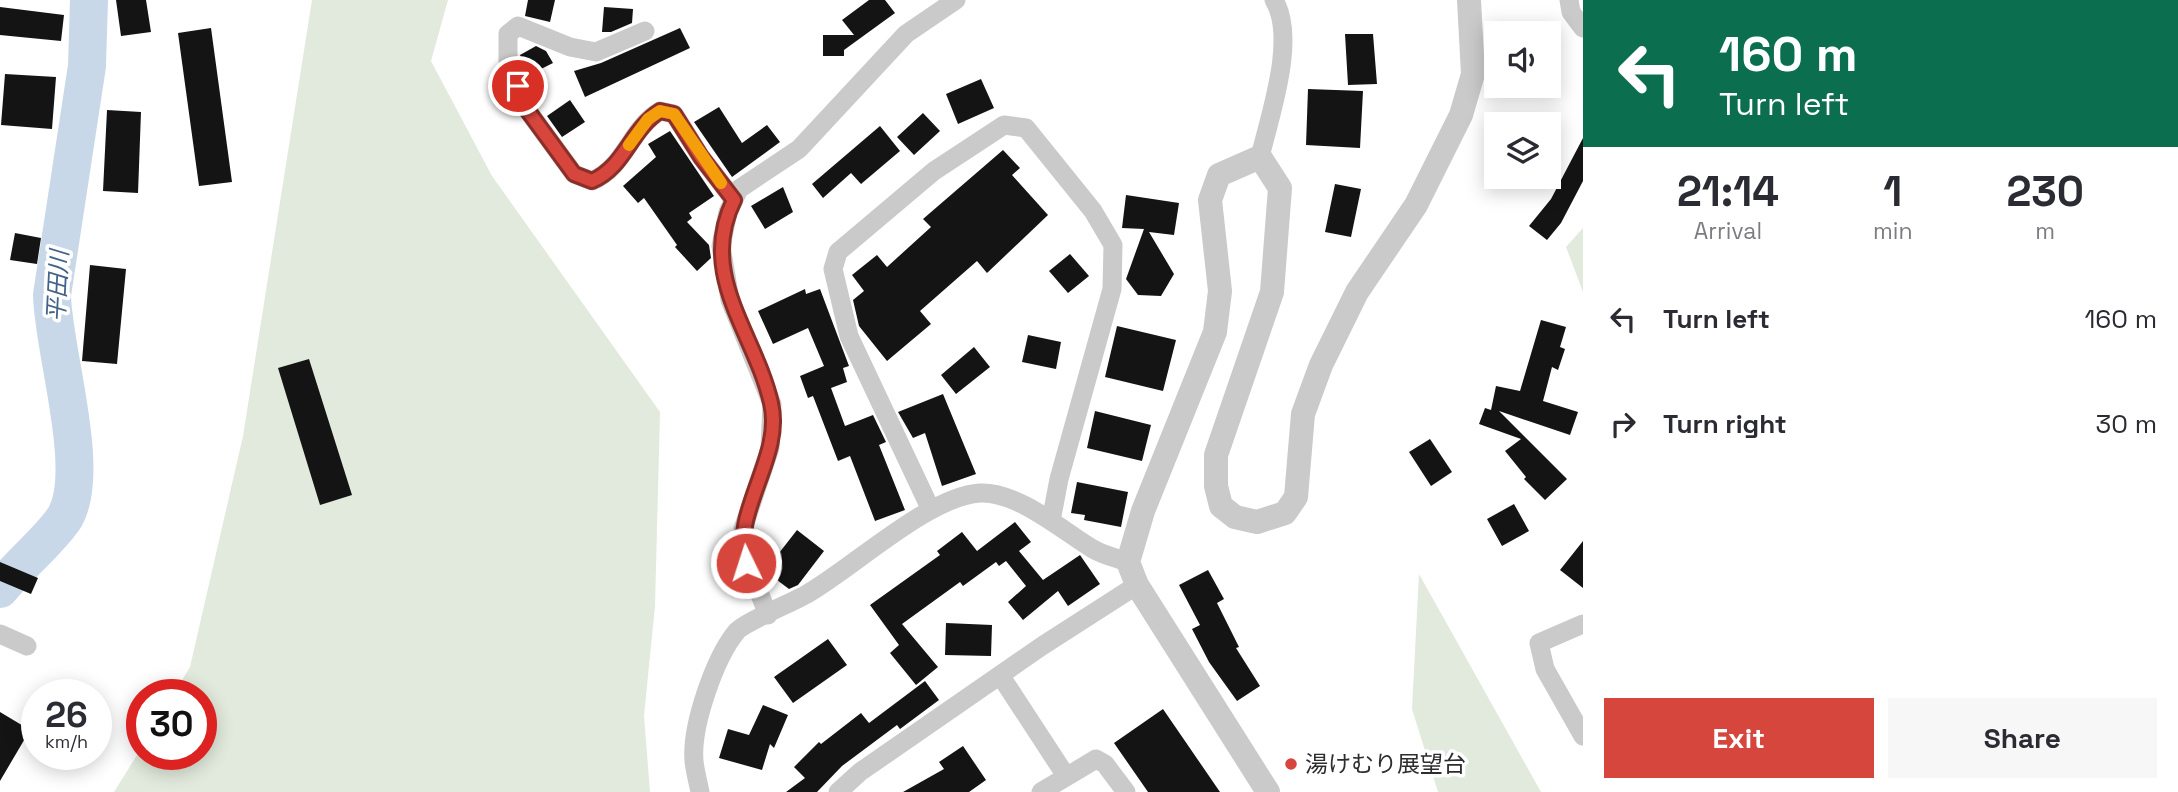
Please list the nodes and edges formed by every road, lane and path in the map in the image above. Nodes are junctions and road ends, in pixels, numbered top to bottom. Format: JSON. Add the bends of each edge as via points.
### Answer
{"nodes":[{"id":1,"x":956,"y":0,"type":"edge"},
{"id":2,"x":1274,"y":0,"type":"edge"},
{"id":3,"x":1469,"y":0,"type":"edge"},
{"id":4,"x":1569,"y":0,"type":"edge"},
{"id":5,"x":1583,"y":28,"type":"edge"},
{"id":6,"x":645,"y":31,"type":"dead end"},
{"id":7,"x":1260,"y":157,"type":"junction"},
{"id":8,"x":734,"y":200,"type":"junction"},
{"id":9,"x":931,"y":510,"type":"junction"},
{"id":10,"x":1051,"y":521,"type":"junction"},
{"id":11,"x":1132,"y":573,"type":"junction"},
{"id":12,"x":768,"y":615,"type":"junction"},
{"id":13,"x":1583,"y":624,"type":"edge"},
{"id":14,"x":0,"y":634,"type":"edge"},
{"id":15,"x":27,"y":646,"type":"dead end"},
{"id":16,"x":1000,"y":675,"type":"junction"},
{"id":17,"x":1583,"y":736,"type":"edge"},
{"id":18,"x":1066,"y":776,"type":"junction"},
{"id":19,"x":700,"y":792,"type":"edge"},
{"id":20,"x":838,"y":792,"type":"edge"},
{"id":21,"x":1041,"y":792,"type":"edge"},
{"id":22,"x":1126,"y":792,"type":"edge"},
{"id":23,"x":1268,"y":792,"type":"edge"}],
"edges":[{"from":1,"to":8,"type":"street","via":[[906,34],[799,149],[739,189]]},
{"from":2,"to":7,"type":"street","via":[[1281,12],[1283,53]]},
{"from":3,"to":7,"type":"street","via":[[1473,74],[1461,116],[1416,205],[1357,292],[1321,365],[1303,414],[1296,497],[1285,513],[1257,522],[1235,517],[1221,506],[1216,456],[1272,292],[1280,188]]},
{"from":4,"to":5,"type":"street","via":[[1571,12]]},
{"from":6,"to":8,"type":"street","via":[[596,52],[518,26],[508,34],[508,61],[528,111],[574,174],[592,181],[608,174],[648,119],[660,111],[674,114]]},
{"from":7,"to":11,"type":"street","via":[[1219,175],[1210,200],[1220,291],[1215,332],[1143,511]]},
{"from":8,"to":12,"type":"street","via":[[721,246],[730,300],[772,404],[770,448],[743,529],[742,549]]},
{"from":9,"to":10,"type":"street","via":[[957,496],[983,492],[1010,499]]},
{"from":9,"to":10,"type":"street","via":[[849,336],[833,268],[838,252],[934,171],[1004,125],[1017,124],[1026,128],[1093,211],[1113,246],[1112,289]]},
{"from":9,"to":12,"type":"street"},
{"from":10,"to":11,"type":"street"},
{"from":11,"to":16,"type":"street"},
{"from":11,"to":23,"type":"street"},
{"from":12,"to":19,"type":"street","via":[[738,629],[722,655],[698,727],[694,759]]},
{"from":13,"to":17,"type":"street","via":[[1539,643],[1545,668]]},
{"from":14,"to":15,"type":"street"},
{"from":16,"to":18,"type":"street"},
{"from":16,"to":20,"type":"street"},
{"from":18,"to":21,"type":"street"},
{"from":18,"to":22,"type":"street","via":[[1096,759]]}]}
